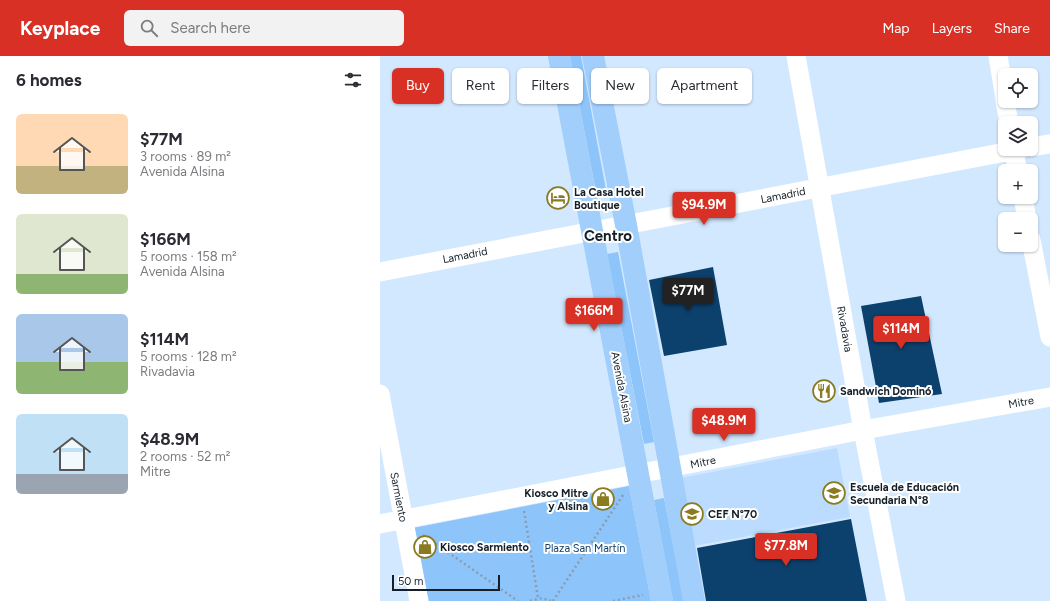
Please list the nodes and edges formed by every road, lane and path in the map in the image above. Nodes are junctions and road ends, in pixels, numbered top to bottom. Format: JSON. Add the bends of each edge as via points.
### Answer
{"nodes":[{"id":1,"x":559,"y":56,"type":"edge"},
{"id":2,"x":592,"y":56,"type":"edge"},
{"id":3,"x":796,"y":56,"type":"edge"},
{"id":4,"x":998,"y":56,"type":"edge"},
{"id":5,"x":1000,"y":68,"type":"edge"},
{"id":6,"x":1050,"y":144,"type":"edge"},
{"id":7,"x":1038,"y":146,"type":"edge"},
{"id":8,"x":998,"y":153,"type":"edge"},
{"id":9,"x":820,"y":188,"type":"junction"},
{"id":10,"x":626,"y":225,"type":"junction"},
{"id":11,"x":592,"y":231,"type":"junction"},
{"id":12,"x":1033,"y":252,"type":"edge"},
{"id":13,"x":380,"y":272,"type":"edge"},
{"id":14,"x":1050,"y":337,"type":"edge"},
{"id":15,"x":380,"y":394,"type":"edge"},
{"id":16,"x":1050,"y":397,"type":"edge"},
{"id":17,"x":863,"y":430,"type":"junction"},
{"id":18,"x":669,"y":469,"type":"junction"},
{"id":19,"x":638,"y":475,"type":"junction"},
{"id":20,"x":522,"y":497,"type":"junction"},
{"id":21,"x":404,"y":520,"type":"junction"},
{"id":22,"x":380,"y":524,"type":"edge"},
{"id":23,"x":538,"y":598,"type":"junction"},
{"id":24,"x":419,"y":601,"type":"edge"},
{"id":25,"x":518,"y":601,"type":"edge"},
{"id":26,"x":530,"y":601,"type":"edge"},
{"id":27,"x":552,"y":601,"type":"edge"},
{"id":28,"x":662,"y":601,"type":"edge"},
{"id":29,"x":694,"y":601,"type":"edge"},
{"id":30,"x":896,"y":601,"type":"edge"}],
"edges":[{"from":1,"to":11,"type":"main road","name":"Avenida Alsina"},
{"from":2,"to":10,"type":"main road"},
{"from":3,"to":9,"type":"street","name":"Rivadavia"},
{"from":4,"to":5,"type":"street"},
{"from":6,"to":7,"type":"street","name":"Lamadrid"},
{"from":8,"to":9,"type":"street","name":"Lamadrid"},
{"from":9,"to":10,"type":"street","name":"Lamadrid"},
{"from":9,"to":17,"type":"street","name":"Rivadavia"},
{"from":10,"to":11,"type":"street","name":"Lamadrid"},
{"from":10,"to":18,"type":"main road"},
{"from":11,"to":13,"type":"street","name":"Lamadrid"},
{"from":11,"to":19,"type":"main road","name":"Avenida Alsina"},
{"from":12,"to":14,"type":"street"},
{"from":15,"to":21,"type":"street","name":"Sarmiento"},
{"from":16,"to":17,"type":"street","name":"Mitre"},
{"from":17,"to":18,"type":"street","name":"Mitre"},
{"from":17,"to":30,"type":"street","name":"Rivadavia"},
{"from":18,"to":19,"type":"street","name":"Mitre"},
{"from":18,"to":29,"type":"main road"},
{"from":19,"to":20,"type":"street","name":"Mitre"},
{"from":19,"to":27,"type":"path"},
{"from":19,"to":28,"type":"main road","name":"Avenida Alsina"},
{"from":20,"to":21,"type":"street","name":"Mitre"},
{"from":20,"to":23,"type":"path"},
{"from":21,"to":22,"type":"street","name":"Mitre"},
{"from":21,"to":24,"type":"street","name":"Sarmiento"},
{"from":21,"to":25,"type":"path"},
{"from":23,"to":26,"type":"path"},
{"from":23,"to":27,"type":"path"}]}
